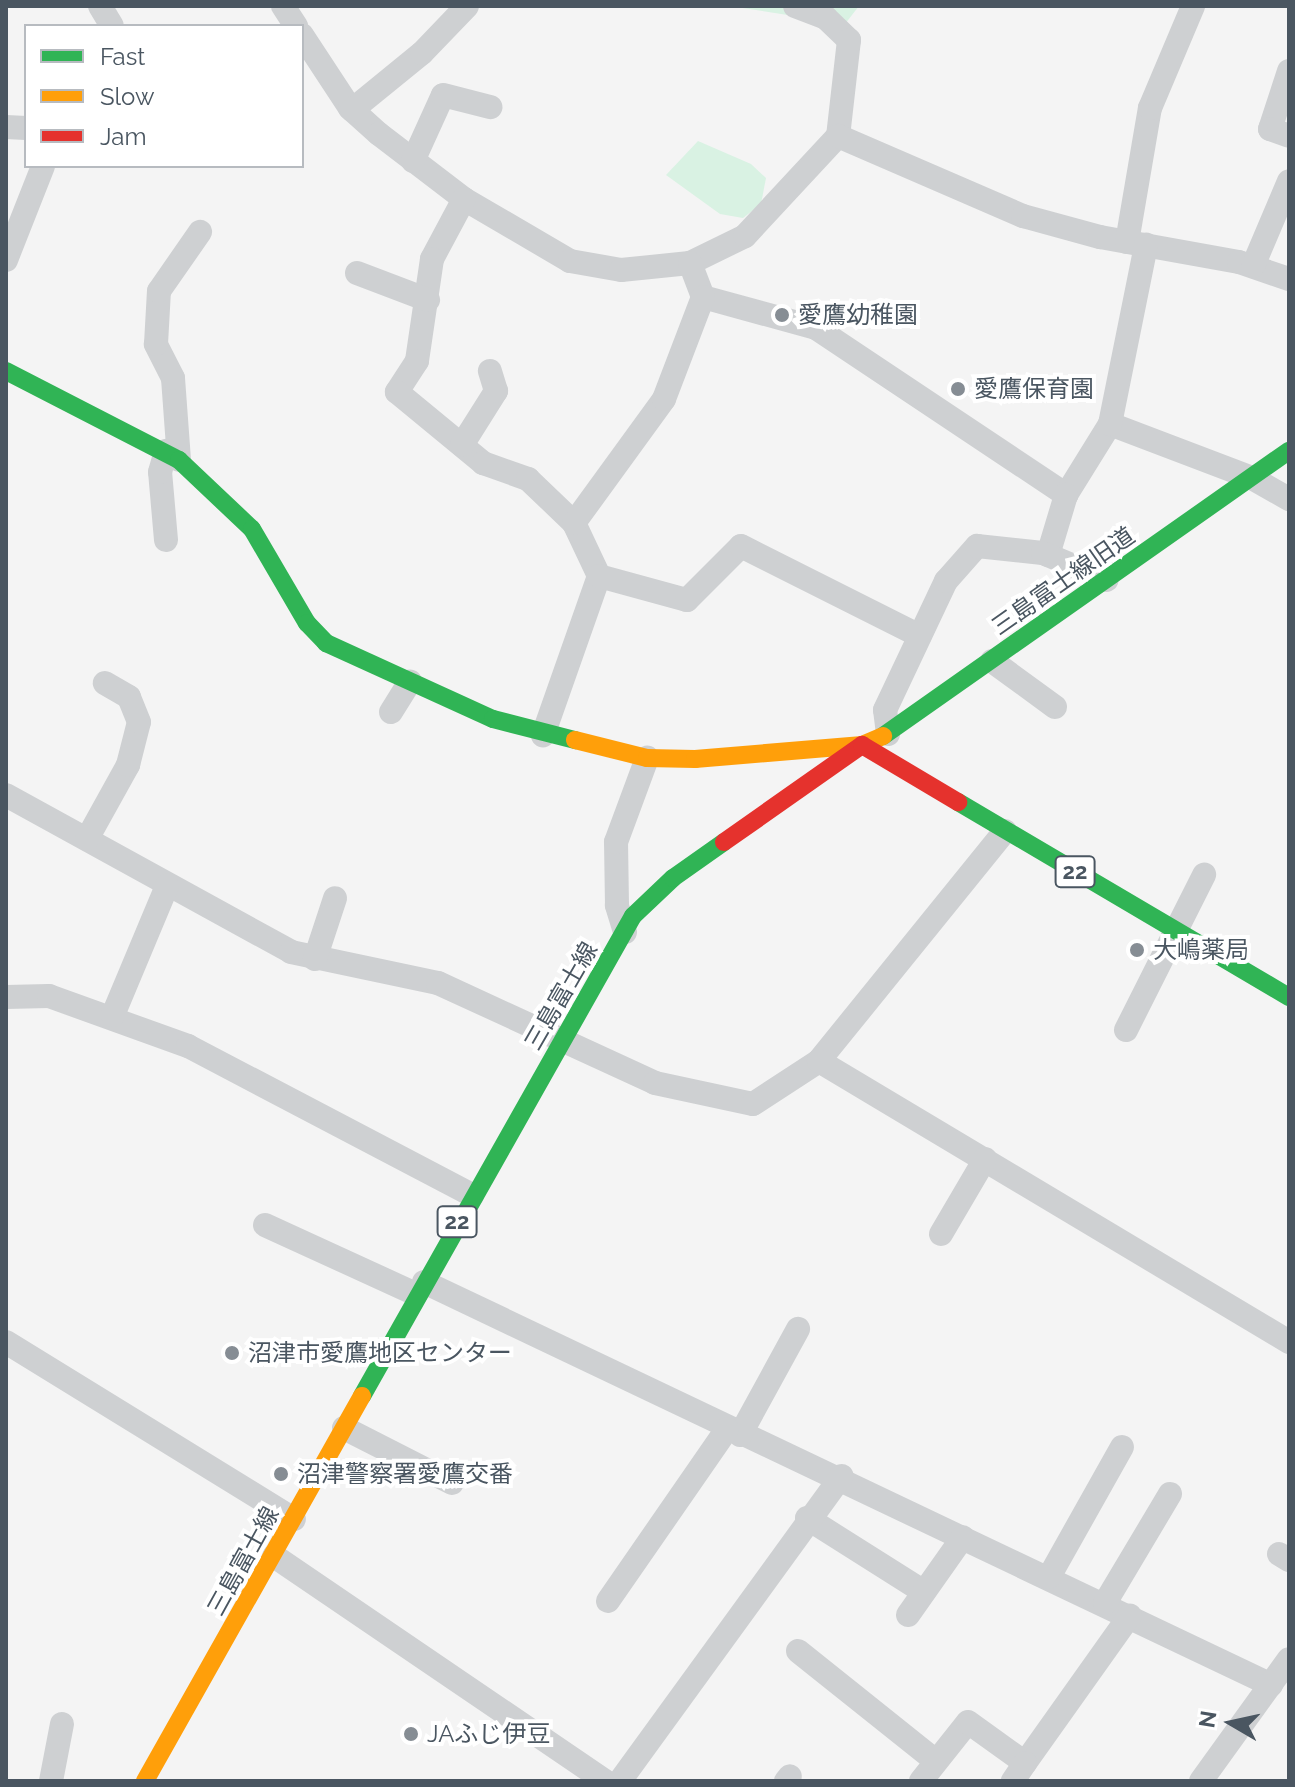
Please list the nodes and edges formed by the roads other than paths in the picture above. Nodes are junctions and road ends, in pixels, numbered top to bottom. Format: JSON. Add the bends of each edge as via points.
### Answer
{"nodes":[{"id":1,"x":100,"y":6,"type":"edge"},
{"id":2,"x":283,"y":6,"type":"edge"},
{"id":3,"x":467,"y":6,"type":"edge"},
{"id":4,"x":795,"y":6,"type":"edge"},
{"id":5,"x":1193,"y":6,"type":"edge"},
{"id":6,"x":111,"y":24,"type":"edge"},
{"id":7,"x":295,"y":24,"type":"edge"},
{"id":8,"x":304,"y":38,"type":"edge"},
{"id":9,"x":1289,"y":71,"type":"edge"},
{"id":10,"x":490,"y":107,"type":"dead end"},
{"id":11,"x":352,"y":110,"type":"junction"},
{"id":12,"x":838,"y":136,"type":"junction"},
{"id":13,"x":1289,"y":136,"type":"edge"},
{"id":14,"x":413,"y":161,"type":"junction"},
{"id":15,"x":42,"y":168,"type":"edge"},
{"id":16,"x":1289,"y":181,"type":"edge"},
{"id":17,"x":464,"y":199,"type":"junction"},
{"id":18,"x":200,"y":232,"type":"dead end"},
{"id":19,"x":1137,"y":244,"type":"junction"},
{"id":20,"x":6,"y":260,"type":"edge"},
{"id":21,"x":690,"y":263,"type":"junction"},
{"id":22,"x":1253,"y":266,"type":"junction"},
{"id":23,"x":357,"y":273,"type":"dead end"},
{"id":24,"x":1289,"y":279,"type":"edge"},
{"id":25,"x":703,"y":297,"type":"junction"},
{"id":26,"x":428,"y":300,"type":"junction"},
{"id":27,"x":490,"y":371,"type":"dead end"},
{"id":28,"x":8,"y":376,"type":"edge"},
{"id":29,"x":1110,"y":424,"type":"junction"},
{"id":30,"x":462,"y":445,"type":"junction"},
{"id":31,"x":1289,"y":451,"type":"edge"},
{"id":32,"x":172,"y":456,"type":"junction"},
{"id":33,"x":1252,"y":478,"type":"junction"},
{"id":34,"x":1066,"y":495,"type":"junction"},
{"id":35,"x":1289,"y":499,"type":"edge"},
{"id":36,"x":574,"y":523,"type":"junction"},
{"id":37,"x":166,"y":540,"type":"dead end"},
{"id":38,"x":1048,"y":555,"type":"junction"},
{"id":39,"x":599,"y":576,"type":"junction"},
{"id":40,"x":1107,"y":580,"type":"junction"},
{"id":41,"x":920,"y":636,"type":"junction"},
{"id":42,"x":992,"y":661,"type":"junction"},
{"id":43,"x":410,"y":681,"type":"junction"},
{"id":44,"x":105,"y":683,"type":"dead end"},
{"id":45,"x":1055,"y":707,"type":"dead end"},
{"id":46,"x":391,"y":712,"type":"dead end"},
{"id":47,"x":888,"y":734,"type":"junction"},
{"id":48,"x":543,"y":735,"type":"junction"},
{"id":49,"x":862,"y":745,"type":"junction"},
{"id":50,"x":647,"y":758,"type":"junction"},
{"id":51,"x":6,"y":795,"type":"edge"},
{"id":52,"x":1005,"y":831,"type":"junction"},
{"id":53,"x":87,"y":839,"type":"junction"},
{"id":54,"x":1204,"y":875,"type":"dead end"},
{"id":55,"x":167,"y":886,"type":"junction"},
{"id":56,"x":335,"y":898,"type":"dead end"},
{"id":57,"x":1177,"y":931,"type":"junction"},
{"id":58,"x":625,"y":932,"type":"junction"},
{"id":59,"x":315,"y":959,"type":"junction"},
{"id":60,"x":6,"y":997,"type":"edge"},
{"id":61,"x":1289,"y":997,"type":"edge"},
{"id":62,"x":113,"y":1015,"type":"junction"},
{"id":63,"x":1126,"y":1030,"type":"dead end"},
{"id":64,"x":561,"y":1042,"type":"junction"},
{"id":65,"x":819,"y":1061,"type":"junction"},
{"id":66,"x":985,"y":1159,"type":"junction"},
{"id":67,"x":472,"y":1195,"type":"junction"},
{"id":68,"x":265,"y":1225,"type":"dead end"},
{"id":69,"x":941,"y":1234,"type":"dead end"},
{"id":70,"x":420,"y":1288,"type":"junction"},
{"id":71,"x":798,"y":1329,"type":"dead end"},
{"id":72,"x":6,"y":1342,"type":"edge"},
{"id":73,"x":1289,"y":1342,"type":"edge"},
{"id":74,"x":344,"y":1428,"type":"junction"},
{"id":75,"x":734,"y":1432,"type":"junction"},
{"id":76,"x":1122,"y":1447,"type":"dead end"},
{"id":77,"x":842,"y":1476,"type":"junction"},
{"id":78,"x":452,"y":1483,"type":"dead end"},
{"id":79,"x":1170,"y":1494,"type":"dead end"},
{"id":80,"x":807,"y":1518,"type":"junction"},
{"id":81,"x":294,"y":1519,"type":"junction"},
{"id":82,"x":963,"y":1537,"type":"junction"},
{"id":83,"x":274,"y":1556,"type":"junction"},
{"id":84,"x":1049,"y":1577,"type":"junction"},
{"id":85,"x":924,"y":1592,"type":"junction"},
{"id":86,"x":608,"y":1601,"type":"dead end"},
{"id":87,"x":1105,"y":1603,"type":"junction"},
{"id":88,"x":908,"y":1615,"type":"dead end"},
{"id":89,"x":1130,"y":1615,"type":"junction"},
{"id":90,"x":798,"y":1651,"type":"dead end"},
{"id":91,"x":1289,"y":1659,"type":"edge"},
{"id":92,"x":1271,"y":1685,"type":"junction"},
{"id":93,"x":62,"y":1724,"type":"dead end"},
{"id":94,"x":936,"y":1761,"type":"junction"},
{"id":95,"x":1019,"y":1772,"type":"edge"},
{"id":96,"x":51,"y":1781,"type":"edge"},
{"id":97,"x":145,"y":1781,"type":"edge"},
{"id":98,"x":605,"y":1781,"type":"edge"},
{"id":99,"x":620,"y":1781,"type":"edge"},
{"id":100,"x":921,"y":1781,"type":"edge"},
{"id":101,"x":1201,"y":1781,"type":"edge"}],
"edges":[{"from":1,"to":6,"type":"street"},
{"from":2,"to":7,"type":"street"},
{"from":3,"to":11,"type":"street","via":[[422,53]]},
{"from":4,"to":12,"type":"street","via":[[826,18],[849,40]]},
{"from":5,"to":19,"type":"street","via":[[1150,108]]},
{"from":8,"to":11,"type":"street"},
{"from":9,"to":13,"type":"street","via":[[1270,129]]},
{"from":10,"to":14,"type":"street","via":[[443,95]]},
{"from":11,"to":14,"type":"street"},
{"from":12,"to":19,"type":"street","via":[[1023,216]]},
{"from":12,"to":21,"type":"street","via":[[745,236]]},
{"from":14,"to":17,"type":"street"},
{"from":15,"to":20,"type":"street"},
{"from":16,"to":22,"type":"street"},
{"from":17,"to":21,"type":"street","via":[[570,261],[621,270]]},
{"from":17,"to":26,"type":"street","via":[[432,259]]},
{"from":18,"to":32,"type":"street","via":[[159,291],[156,344],[173,378]]},
{"from":19,"to":22,"type":"street"},
{"from":19,"to":29,"type":"street"},
{"from":21,"to":25,"type":"street"},
{"from":22,"to":24,"type":"street"},
{"from":23,"to":26,"type":"street"},
{"from":25,"to":34,"type":"street","via":[[816,328]]},
{"from":25,"to":36,"type":"street","via":[[664,399]]},
{"from":26,"to":30,"type":"street","via":[[417,361],[397,392]]},
{"from":27,"to":30,"type":"street","via":[[496,391]]},
{"from":28,"to":32,"type":"main road"},
{"from":29,"to":33,"type":"street"},
{"from":29,"to":34,"type":"street"},
{"from":30,"to":36,"type":"street","via":[[483,463],[528,479]]},
{"from":31,"to":33,"type":"main road","name":"三島富士線旧道"},
{"from":32,"to":37,"type":"street","via":[[160,472]]},
{"from":32,"to":43,"type":"main road","via":[[252,529],[307,623],[326,643]]},
{"from":33,"to":35,"type":"street"},
{"from":33,"to":40,"type":"main road","name":"三島富士線旧道"},
{"from":34,"to":38,"type":"street"},
{"from":36,"to":39,"type":"street"},
{"from":38,"to":40,"type":"street"},
{"from":38,"to":41,"type":"street","via":[[977,546],[946,581]]},
{"from":39,"to":41,"type":"street","via":[[687,600],[741,546]]},
{"from":39,"to":48,"type":"street"},
{"from":40,"to":42,"type":"main road","name":"三島富士線旧道"},
{"from":41,"to":47,"type":"street","via":[[885,710]]},
{"from":42,"to":45,"type":"street"},
{"from":42,"to":47,"type":"main road","name":"三島富士線旧道"},
{"from":43,"to":46,"type":"street"},
{"from":43,"to":48,"type":"main road"},
{"from":44,"to":53,"type":"street","via":[[129,697],[139,722],[128,765]]},
{"from":47,"to":49,"type":"main road","name":"三島富士線旧道"},
{"from":48,"to":50,"type":"main road"},
{"from":49,"to":50,"type":"main road"},
{"from":49,"to":52,"type":"main road","number":"22"},
{"from":49,"to":58,"type":"main road","name":"三島富士線","number":"22","via":[[673,878],[633,916]]},
{"from":50,"to":58,"type":"street","via":[[616,842],[617,905]]},
{"from":51,"to":53,"type":"street"},
{"from":52,"to":57,"type":"main road","number":"22"},
{"from":52,"to":65,"type":"street"},
{"from":53,"to":55,"type":"street"},
{"from":54,"to":57,"type":"street"},
{"from":55,"to":59,"type":"street","via":[[279,947]]},
{"from":55,"to":62,"type":"street"},
{"from":56,"to":59,"type":"street"},
{"from":57,"to":61,"type":"main road","number":"22"},
{"from":57,"to":63,"type":"street"},
{"from":58,"to":64,"type":"main road","name":"三島富士線","number":"22"},
{"from":59,"to":64,"type":"street","via":[[438,983]]},
{"from":60,"to":62,"type":"street","via":[[49,996]]},
{"from":62,"to":67,"type":"street","via":[[188,1046]]},
{"from":64,"to":65,"type":"street","via":[[655,1083],[753,1104]]},
{"from":64,"to":67,"type":"main road","name":"三島富士線","number":"22"},
{"from":65,"to":66,"type":"street"},
{"from":66,"to":69,"type":"street"},
{"from":66,"to":73,"type":"street"},
{"from":67,"to":70,"type":"main road","name":"三島富士線","number":"22"},
{"from":68,"to":70,"type":"street"},
{"from":70,"to":74,"type":"main road","name":"三島富士線","number":"22"},
{"from":70,"to":75,"type":"street"},
{"from":71,"to":75,"type":"street"},
{"from":72,"to":81,"type":"street"},
{"from":74,"to":78,"type":"street"},
{"from":74,"to":81,"type":"main road","name":"三島富士線","number":"22"},
{"from":75,"to":77,"type":"street"},
{"from":75,"to":86,"type":"street"},
{"from":76,"to":84,"type":"street"},
{"from":77,"to":80,"type":"street"},
{"from":77,"to":82,"type":"street"},
{"from":79,"to":87,"type":"street"},
{"from":80,"to":85,"type":"street"},
{"from":80,"to":99,"type":"street"},
{"from":81,"to":83,"type":"main road","name":"三島富士線","number":"22"},
{"from":82,"to":84,"type":"street"},
{"from":82,"to":85,"type":"street"},
{"from":83,"to":97,"type":"main road","name":"三島富士線","number":"22"},
{"from":83,"to":98,"type":"street"},
{"from":84,"to":87,"type":"street"},
{"from":85,"to":88,"type":"street"},
{"from":87,"to":89,"type":"street"},
{"from":89,"to":92,"type":"street"},
{"from":89,"to":95,"type":"street"},
{"from":90,"to":94,"type":"street"},
{"from":91,"to":92,"type":"street"},
{"from":92,"to":101,"type":"street"},
{"from":93,"to":96,"type":"street"},
{"from":94,"to":95,"type":"street","via":[[968,1722]]},
{"from":94,"to":100,"type":"street"}]}
